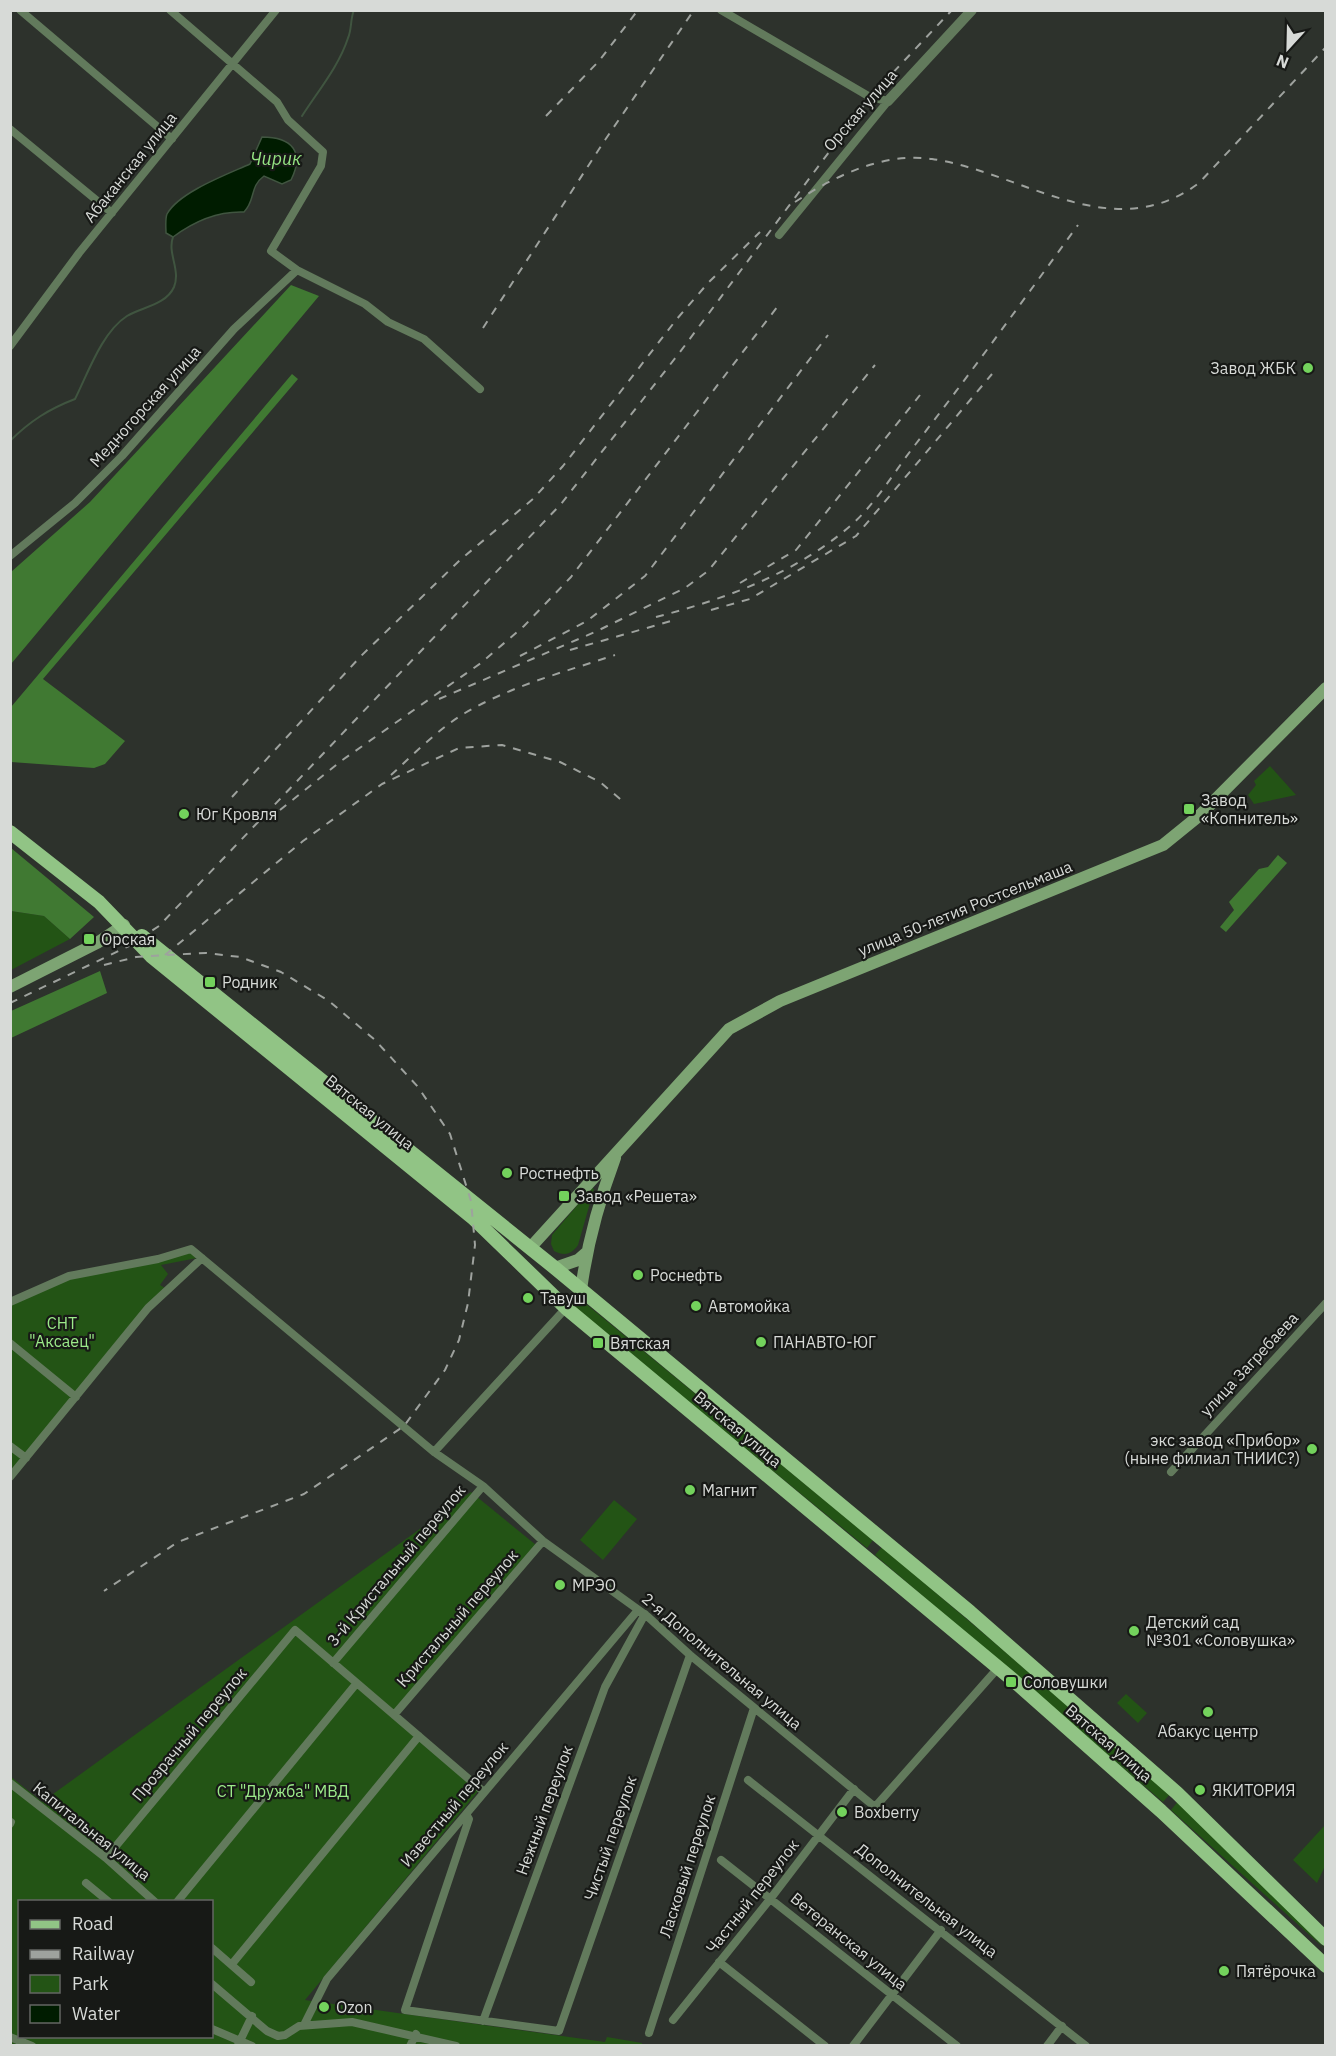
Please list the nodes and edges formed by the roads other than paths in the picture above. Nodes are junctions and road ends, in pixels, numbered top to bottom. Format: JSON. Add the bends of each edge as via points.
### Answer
{"nodes":[{"id":1,"x":20,"y":10,"type":"edge"},
{"id":2,"x":170,"y":10,"type":"edge"},
{"id":3,"x":276,"y":10,"type":"edge"},
{"id":4,"x":721,"y":10,"type":"edge"},
{"id":5,"x":972,"y":10,"type":"edge"},
{"id":6,"x":234,"y":64,"type":"junction"},
{"id":7,"x":888,"y":101,"type":"junction"},
{"id":8,"x":10,"y":129,"type":"edge"},
{"id":9,"x":172,"y":139,"type":"junction"},
{"id":10,"x":112,"y":213,"type":"junction"},
{"id":11,"x":779,"y":235,"type":"dead end"},
{"id":12,"x":297,"y":270,"type":"junction"},
{"id":13,"x":10,"y":346,"type":"edge"},
{"id":14,"x":480,"y":389,"type":"dead end"},
{"id":15,"x":10,"y":556,"type":"edge"},
{"id":16,"x":1326,"y":688,"type":"edge"},
{"id":17,"x":10,"y":832,"type":"edge"},
{"id":18,"x":124,"y":925,"type":"junction"},
{"id":19,"x":10,"y":987,"type":"edge"},
{"id":20,"x":616,"y":1154,"type":"junction"},
{"id":21,"x":530,"y":1248,"type":"junction"},
{"id":22,"x":586,"y":1253,"type":"junction"},
{"id":23,"x":202,"y":1258,"type":"junction"},
{"id":24,"x":516,"y":1261,"type":"junction"},
{"id":25,"x":555,"y":1268,"type":"junction"},
{"id":26,"x":531,"y":1275,"type":"junction"},
{"id":27,"x":581,"y":1290,"type":"junction"},
{"id":28,"x":10,"y":1302,"type":"edge"},
{"id":29,"x":1326,"y":1303,"type":"edge"},
{"id":30,"x":566,"y":1308,"type":"junction"},
{"id":31,"x":10,"y":1343,"type":"edge"},
{"id":32,"x":76,"y":1397,"type":"junction"},
{"id":33,"x":10,"y":1446,"type":"edge"},
{"id":34,"x":434,"y":1452,"type":"junction"},
{"id":35,"x":26,"y":1458,"type":"junction"},
{"id":36,"x":1171,"y":1472,"type":"dead end"},
{"id":37,"x":10,"y":1477,"type":"edge"},
{"id":38,"x":483,"y":1486,"type":"junction"},
{"id":39,"x":882,"y":1540,"type":"junction"},
{"id":40,"x":543,"y":1541,"type":"junction"},
{"id":41,"x":868,"y":1558,"type":"junction"},
{"id":42,"x":641,"y":1612,"type":"junction"},
{"id":43,"x":690,"y":1655,"type":"junction"},
{"id":44,"x":333,"y":1663,"type":"junction"},
{"id":45,"x":998,"y":1668,"type":"junction"},
{"id":46,"x":356,"y":1684,"type":"junction"},
{"id":47,"x":754,"y":1708,"type":"junction"},
{"id":48,"x":394,"y":1715,"type":"junction"},
{"id":49,"x":419,"y":1736,"type":"junction"},
{"id":50,"x":748,"y":1780,"type":"dead end"},
{"id":51,"x":10,"y":1783,"type":"edge"},
{"id":52,"x":854,"y":1789,"type":"junction"},
{"id":53,"x":484,"y":1792,"type":"junction"},
{"id":54,"x":1177,"y":1793,"type":"junction"},
{"id":55,"x":1161,"y":1811,"type":"junction"},
{"id":56,"x":466,"y":1814,"type":"junction"},
{"id":57,"x":819,"y":1834,"type":"junction"},
{"id":58,"x":106,"y":1858,"type":"junction"},
{"id":59,"x":721,"y":1860,"type":"dead end"},
{"id":60,"x":86,"y":1883,"type":"dead end"},
{"id":61,"x":771,"y":1898,"type":"junction"},
{"id":62,"x":107,"y":1900,"type":"edge"},
{"id":63,"x":153,"y":1900,"type":"edge"},
{"id":64,"x":179,"y":1900,"type":"edge"},
{"id":65,"x":941,"y":1930,"type":"junction"},
{"id":66,"x":1326,"y":1938,"type":"edge"},
{"id":67,"x":213,"y":1949,"type":"edge"},
{"id":68,"x":719,"y":1962,"type":"junction"},
{"id":69,"x":232,"y":1964,"type":"junction"},
{"id":70,"x":1326,"y":1966,"type":"edge"},
{"id":71,"x":251,"y":1982,"type":"dead end"},
{"id":72,"x":213,"y":1985,"type":"edge"},
{"id":73,"x":892,"y":1994,"type":"junction"},
{"id":74,"x":252,"y":2016,"type":"junction"},
{"id":75,"x":673,"y":2020,"type":"dead end"},
{"id":76,"x":483,"y":2021,"type":"junction"},
{"id":77,"x":304,"y":2025,"type":"junction"},
{"id":78,"x":1062,"y":2026,"type":"junction"},
{"id":79,"x":213,"y":2030,"type":"edge"},
{"id":80,"x":649,"y":2033,"type":"dead end"},
{"id":81,"x":416,"y":2034,"type":"junction"},
{"id":82,"x":10,"y":2037,"type":"edge"},
{"id":83,"x":239,"y":2043,"type":"edge"},
{"id":84,"x":32,"y":2046,"type":"edge"},
{"id":85,"x":252,"y":2046,"type":"edge"},
{"id":86,"x":410,"y":2046,"type":"edge"},
{"id":87,"x":456,"y":2046,"type":"edge"},
{"id":88,"x":825,"y":2046,"type":"edge"},
{"id":89,"x":853,"y":2046,"type":"edge"},
{"id":90,"x":957,"y":2046,"type":"edge"},
{"id":91,"x":1047,"y":2046,"type":"edge"},
{"id":92,"x":1086,"y":2046,"type":"edge"}],
"edges":[{"from":1,"to":9,"type":"street"},
{"from":2,"to":6,"type":"street"},
{"from":3,"to":6,"type":"street","name":"Абаканская улица"},
{"from":4,"to":7,"type":"street","via":[[870,97]]},
{"from":5,"to":7,"type":"street","name":"Орская улица"},
{"from":6,"to":9,"type":"street","name":"Абаканская улица"},
{"from":6,"to":12,"type":"street","via":[[277,102],[288,120],[323,152],[321,166],[271,251]]},
{"from":7,"to":11,"type":"street","name":"Орская улица"},
{"from":8,"to":10,"type":"street"},
{"from":9,"to":10,"type":"street","name":"Абаканская улица"},
{"from":10,"to":13,"type":"street","name":"Абаканская улица"},
{"from":12,"to":14,"type":"street","via":[[424,339]]},
{"from":12,"to":15,"type":"street","name":"Медногорская улица","via":[[234,329],[91,488]]},
{"from":16,"to":20,"type":"main road","name":"улица 50-летия Ростсельмаша","via":[[1200,815],[1163,845],[791,996],[729,1029]]},
{"from":17,"to":18,"type":"main road","name":"Вятская улица"},
{"from":18,"to":19,"type":"main road"},
{"from":18,"to":21,"type":"main road","name":"Вятская улица"},
{"from":18,"to":24,"type":"main road","name":"Вятская улица","via":[[151,956],[473,1218]]},
{"from":20,"to":21,"type":"main road","name":"улица 50-летия Ростсельмаша"},
{"from":20,"to":22,"type":"main road"},
{"from":21,"to":24,"type":"main road"},
{"from":21,"to":25,"type":"main road","name":"Вятская улица"},
{"from":22,"to":25,"type":"main road"},
{"from":22,"to":27,"type":"main road"},
{"from":23,"to":28,"type":"street","name":"2-я Дополнительная улица","via":[[191,1250],[69,1276]]},
{"from":23,"to":32,"type":"street","via":[[148,1308]]},
{"from":23,"to":34,"type":"street","name":"2-я Дополнительная улица"},
{"from":24,"to":26,"type":"main road","name":"Вятская улица"},
{"from":25,"to":26,"type":"main road"},
{"from":25,"to":27,"type":"main road","name":"Вятская улица"},
{"from":26,"to":30,"type":"main road","name":"Вятская улица"},
{"from":27,"to":30,"type":"main road"},
{"from":27,"to":39,"type":"main road","name":"Вятская улица"},
{"from":29,"to":36,"type":"street","name":"улица Загребаева"},
{"from":30,"to":34,"type":"street"},
{"from":30,"to":41,"type":"main road","name":"Вятская улица"},
{"from":31,"to":32,"type":"street"},
{"from":32,"to":35,"type":"street"},
{"from":33,"to":35,"type":"street"},
{"from":34,"to":38,"type":"street","name":"2-я Дополнительная улица"},
{"from":35,"to":37,"type":"street"},
{"from":38,"to":40,"type":"street","name":"2-я Дополнительная улица"},
{"from":38,"to":44,"type":"street","name":"3-й Кристальный переулок"},
{"from":39,"to":41,"type":"main road","via":[[872,1544]]},
{"from":39,"to":54,"type":"main road","name":"Вятская улица"},
{"from":40,"to":42,"type":"street","name":"2-я Дополнительная улица"},
{"from":40,"to":48,"type":"street","name":"Кристальный переулок"},
{"from":41,"to":45,"type":"main road","name":"Вятская улица"},
{"from":42,"to":43,"type":"street","name":"2-я Дополнительная улица"},
{"from":42,"to":53,"type":"street","name":"Известный переулок"},
{"from":42,"to":76,"type":"street","name":"Нежный переулок","via":[[605,1687]]},
{"from":43,"to":47,"type":"street","name":"2-я Дополнительная улица"},
{"from":43,"to":76,"type":"street","name":"Чистый переулок","via":[[559,2031]]},
{"from":44,"to":46,"type":"street"},
{"from":44,"to":58,"type":"street","name":"Прозрачный переулок","via":[[295,1630]]},
{"from":45,"to":52,"type":"street","name":"2-я Дополнительная улица","via":[[875,1807]]},
{"from":45,"to":55,"type":"main road","name":"Вятская улица"},
{"from":46,"to":48,"type":"street"},
{"from":46,"to":64,"type":"street"},
{"from":47,"to":52,"type":"street","name":"2-я Дополнительная улица"},
{"from":47,"to":80,"type":"street","name":"Ласковый переулок"},
{"from":48,"to":49,"type":"street"},
{"from":49,"to":53,"type":"street"},
{"from":49,"to":69,"type":"street"},
{"from":50,"to":57,"type":"street","name":"Дополнительная улица"},
{"from":51,"to":58,"type":"street","name":"Капитальная улица"},
{"from":52,"to":57,"type":"street","name":"Частный переулок"},
{"from":53,"to":56,"type":"street","name":"Известный переулок"},
{"from":54,"to":55,"type":"main road","via":[[1173,1803]]},
{"from":54,"to":66,"type":"main road","name":"Вятская улица"},
{"from":55,"to":70,"type":"main road","name":"Вятская улица"},
{"from":56,"to":76,"type":"street","via":[[469,1819],[405,2010]]},
{"from":56,"to":77,"type":"street","name":"Известный переулок","via":[[327,1979]]},
{"from":57,"to":61,"type":"street","name":"Частный переулок"},
{"from":57,"to":65,"type":"street","name":"Дополнительная улица"},
{"from":58,"to":63,"type":"street","name":"Капитальная улица"},
{"from":59,"to":61,"type":"street","name":"Ветеранская улица"},
{"from":60,"to":62,"type":"street"},
{"from":61,"to":68,"type":"street","name":"Частный переулок"},
{"from":61,"to":73,"type":"street","name":"Ветеранская улица"},
{"from":65,"to":73,"type":"street"},
{"from":65,"to":78,"type":"street","name":"Дополнительная улица"},
{"from":67,"to":69,"type":"street"},
{"from":68,"to":75,"type":"street","name":"Частный переулок"},
{"from":68,"to":88,"type":"street"},
{"from":69,"to":71,"type":"street"},
{"from":72,"to":74,"type":"street"},
{"from":73,"to":89,"type":"street"},
{"from":73,"to":90,"type":"street","name":"Ветеранская улица"},
{"from":74,"to":77,"type":"street","via":[[278,2036]]},
{"from":74,"to":83,"type":"street"},
{"from":77,"to":81,"type":"street","via":[[352,2022]]},
{"from":78,"to":91,"type":"street"},
{"from":78,"to":92,"type":"street","name":"Дополнительная улица"},
{"from":79,"to":83,"type":"street"},
{"from":81,"to":86,"type":"street"},
{"from":81,"to":87,"type":"street"},
{"from":82,"to":84,"type":"street"},
{"from":83,"to":85,"type":"street"}]}
